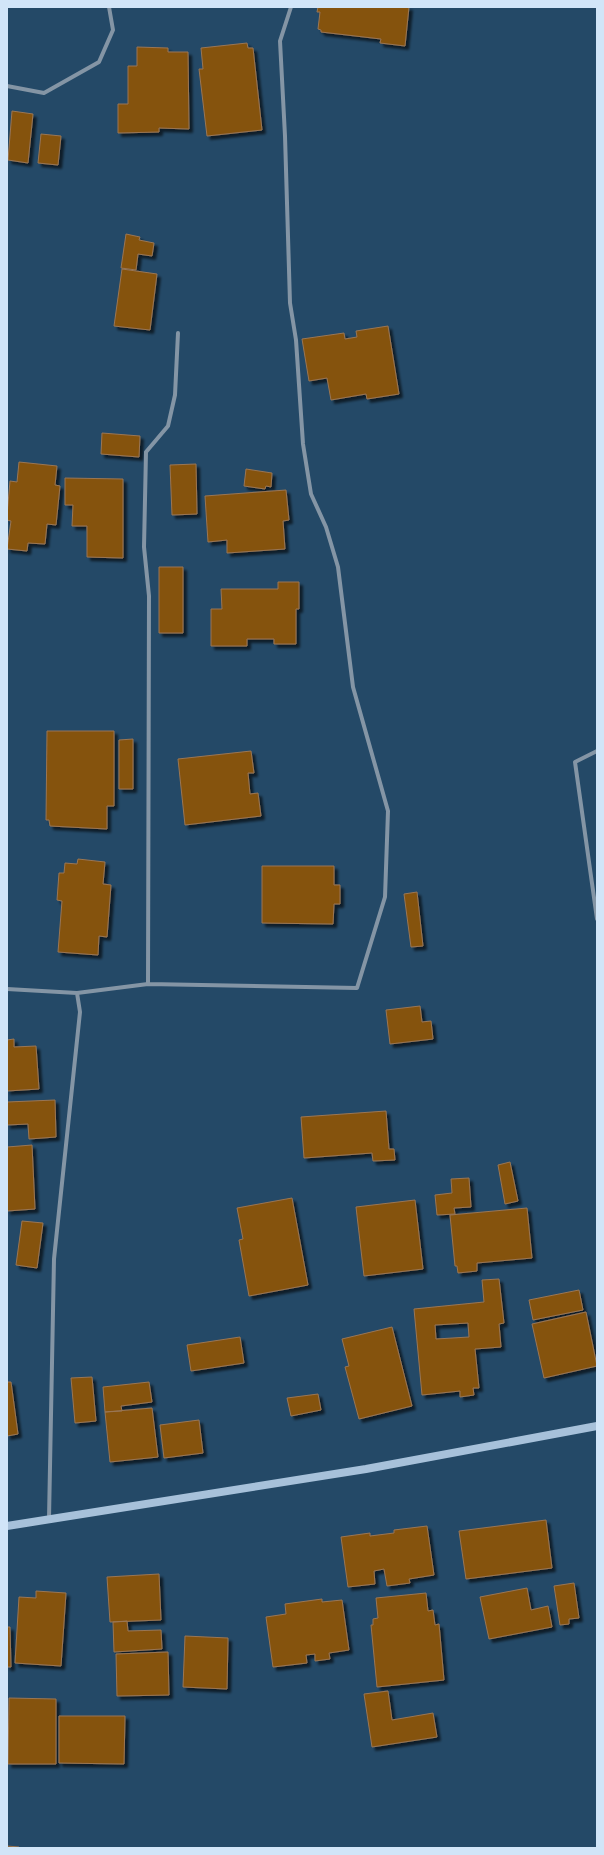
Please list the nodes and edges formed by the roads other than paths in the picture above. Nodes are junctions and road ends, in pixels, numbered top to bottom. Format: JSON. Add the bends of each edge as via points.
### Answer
{"nodes":[{"id":1,"x":109,"y":7,"type":"edge"},
{"id":2,"x":291,"y":7,"type":"edge"},
{"id":3,"x":7,"y":86,"type":"edge"},
{"id":4,"x":178,"y":333,"type":"dead end"},
{"id":5,"x":597,"y":751,"type":"edge"},
{"id":6,"x":597,"y":919,"type":"edge"},
{"id":7,"x":148,"y":984,"type":"junction"},
{"id":8,"x":7,"y":989,"type":"edge"},
{"id":9,"x":77,"y":993,"type":"junction"},
{"id":10,"x":597,"y":1426,"type":"edge"},
{"id":11,"x":49,"y":1519,"type":"junction"},
{"id":12,"x":7,"y":1526,"type":"edge"}],
"edges":[{"from":1,"to":3,"type":"street","via":[[113,30],[99,62],[44,93]]},
{"from":2,"to":7,"type":"street","via":[[280,41],[286,136],[290,303],[296,340],[303,444],[311,494],[326,527],[338,566],[353,687],[388,811],[385,897],[357,988]]},
{"from":4,"to":7,"type":"street","via":[[175,395],[168,426],[146,452],[144,547],[149,596]]},
{"from":5,"to":6,"type":"street","via":[[575,762]]},
{"from":7,"to":9,"type":"street"},
{"from":8,"to":9,"type":"street"},
{"from":9,"to":11,"type":"street","via":[[80,1012],[54,1258]]},
{"from":10,"to":11,"type":"main road","via":[[366,1469]]},
{"from":11,"to":12,"type":"main road"}]}
